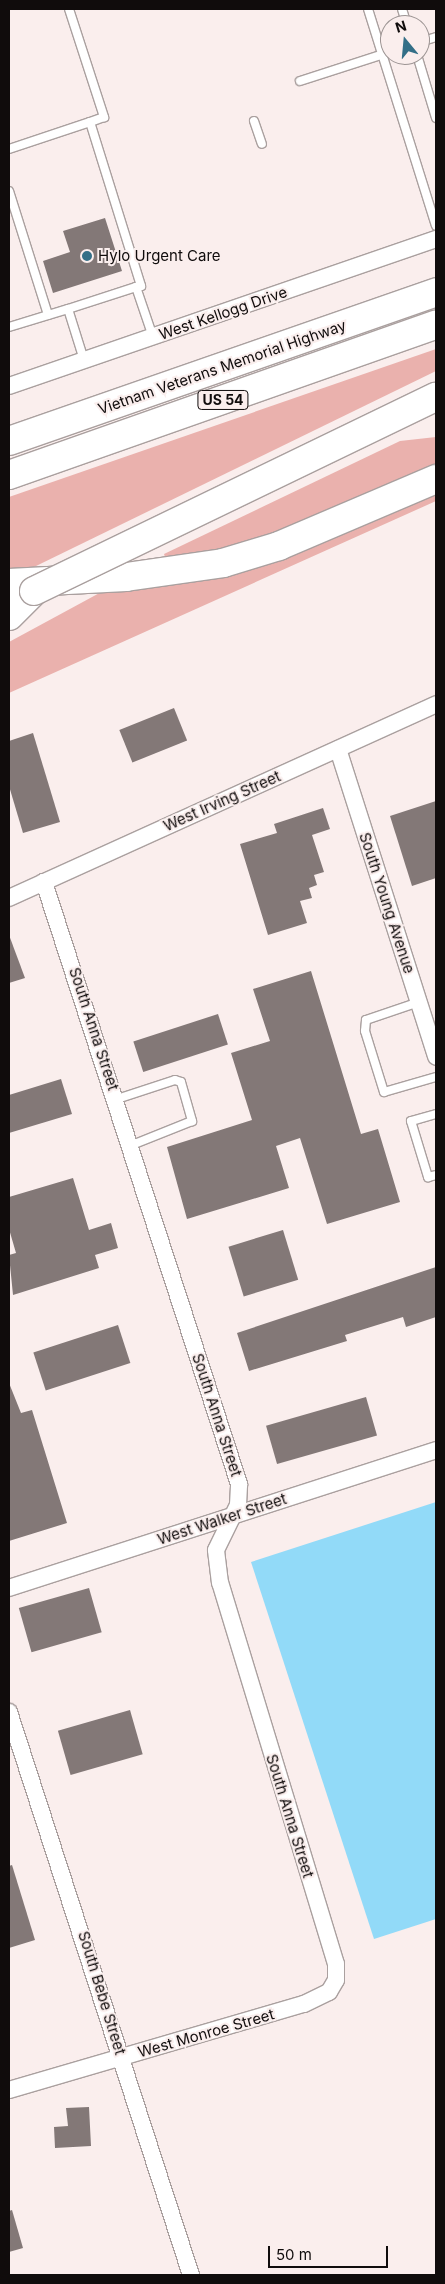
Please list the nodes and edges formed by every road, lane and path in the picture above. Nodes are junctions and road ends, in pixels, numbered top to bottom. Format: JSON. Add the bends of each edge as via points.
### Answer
{"nodes":[{"id":1,"x":70,"y":9,"type":"edge"},
{"id":2,"x":368,"y":9,"type":"edge"},
{"id":3,"x":380,"y":38,"type":"edge"},
{"id":4,"x":380,"y":55,"type":"edge"},
{"id":5,"x":389,"y":65,"type":"edge"},
{"id":6,"x":420,"y":65,"type":"edge"},
{"id":7,"x":300,"y":81,"type":"dead end"},
{"id":8,"x":436,"y":118,"type":"edge"},
{"id":9,"x":254,"y":121,"type":"dead end"},
{"id":10,"x":90,"y":122,"type":"junction"},
{"id":11,"x":262,"y":144,"type":"dead end"},
{"id":12,"x":9,"y":149,"type":"edge"},
{"id":13,"x":9,"y":191,"type":"edge"},
{"id":14,"x":436,"y":226,"type":"edge"},
{"id":15,"x":436,"y":238,"type":"edge"},
{"id":16,"x":136,"y":287,"type":"junction"},
{"id":17,"x":436,"y":292,"type":"edge"},
{"id":18,"x":68,"y":308,"type":"junction"},
{"id":19,"x":48,"y":315,"type":"junction"},
{"id":20,"x":436,"y":325,"type":"edge"},
{"id":21,"x":9,"y":327,"type":"edge"},
{"id":22,"x":153,"y":337,"type":"junction"},
{"id":23,"x":84,"y":360,"type":"junction"},
{"id":24,"x":9,"y":386,"type":"edge"},
{"id":25,"x":436,"y":397,"type":"edge"},
{"id":26,"x":9,"y":441,"type":"edge"},
{"id":27,"x":9,"y":475,"type":"edge"},
{"id":28,"x":436,"y":479,"type":"edge"},
{"id":29,"x":21,"y":587,"type":"edge"},
{"id":30,"x":9,"y":602,"type":"edge"},
{"id":31,"x":9,"y":616,"type":"edge"},
{"id":32,"x":436,"y":704,"type":"edge"},
{"id":33,"x":338,"y":749,"type":"junction"},
{"id":34,"x":44,"y":882,"type":"junction"},
{"id":35,"x":9,"y":898,"type":"edge"},
{"id":36,"x":419,"y":1002,"type":"junction"},
{"id":37,"x":436,"y":1057,"type":"edge"},
{"id":38,"x":436,"y":1077,"type":"edge"},
{"id":39,"x":117,"y":1099,"type":"junction"},
{"id":40,"x":436,"y":1114,"type":"edge"},
{"id":41,"x":132,"y":1145,"type":"junction"},
{"id":42,"x":436,"y":1175,"type":"edge"},
{"id":43,"x":436,"y":1450,"type":"edge"},
{"id":44,"x":232,"y":1516,"type":"junction"},
{"id":45,"x":9,"y":1588,"type":"edge"},
{"id":46,"x":9,"y":1712,"type":"edge"},
{"id":47,"x":336,"y":1980,"type":"joint"},
{"id":48,"x":122,"y":2058,"type":"junction"},
{"id":49,"x":9,"y":2090,"type":"edge"},
{"id":50,"x":191,"y":2275,"type":"edge"}],
"edges":[{"from":1,"to":10,"type":"lane","via":[[104,117]]},
{"from":2,"to":3,"type":"lane"},
{"from":4,"to":7,"type":"lane"},
{"from":5,"to":14,"type":"lane"},
{"from":6,"to":8,"type":"lane"},
{"from":9,"to":11,"type":"lane"},
{"from":10,"to":12,"type":"lane"},
{"from":10,"to":16,"type":"lane","via":[[142,286]]},
{"from":13,"to":19,"type":"lane"},
{"from":15,"to":22,"type":"street","name":"West Kellogg Drive"},
{"from":16,"to":18,"type":"lane"},
{"from":16,"to":22,"type":"lane"},
{"from":17,"to":26,"type":"highway","name":"Vietnam Veterans Memorial Highway","number":"US 54"},
{"from":18,"to":19,"type":"lane"},
{"from":18,"to":23,"type":"lane"},
{"from":19,"to":21,"type":"lane"},
{"from":20,"to":27,"type":"highway","name":"Vietnam Veterans Memorial Highway","number":"US 54"},
{"from":22,"to":23,"type":"street","name":"West Kellogg Drive"},
{"from":23,"to":24,"type":"street","name":"West Kellogg Drive"},
{"from":25,"to":29,"type":"highway","bridge":true},
{"from":28,"to":29,"type":"highway","via":[[287,543],[223,563],[144,575]]},
{"from":29,"to":30,"type":"highway"},
{"from":29,"to":31,"type":"highway"},
{"from":32,"to":33,"type":"street","name":"West Irving Street"},
{"from":33,"to":34,"type":"street","name":"West Irving Street"},
{"from":33,"to":36,"type":"street","name":"South Young Avenue"},
{"from":34,"to":35,"type":"street","name":"West Irving Street"},
{"from":34,"to":39,"type":"street","name":"South Anna Street"},
{"from":36,"to":37,"type":"street","name":"South Young Avenue"},
{"from":36,"to":38,"type":"lane","via":[[366,1020],[365,1031],[384,1092]]},
{"from":39,"to":41,"type":"street","name":"South Anna Street"},
{"from":39,"to":41,"type":"lane","via":[[182,1082],[192,1121]]},
{"from":40,"to":42,"type":"lane","via":[[411,1122],[428,1177]]},
{"from":41,"to":44,"type":"street","name":"South Anna Street","via":[[239,1484],[238,1505]]},
{"from":43,"to":44,"type":"street","name":"West Walker Street"},
{"from":44,"to":45,"type":"street","name":"West Walker Street"},
{"from":44,"to":47,"type":"street","name":"South Anna Street","via":[[216,1550],[220,1582],[336,1964]]},
{"from":46,"to":48,"type":"street","name":"South Bebe Street"},
{"from":47,"to":48,"type":"street","name":"West Monroe Street","via":[[329,1992],[304,2004]]},
{"from":48,"to":49,"type":"street","name":"West Monroe Street"},
{"from":48,"to":50,"type":"street","name":"South Bebe Street"}]}
